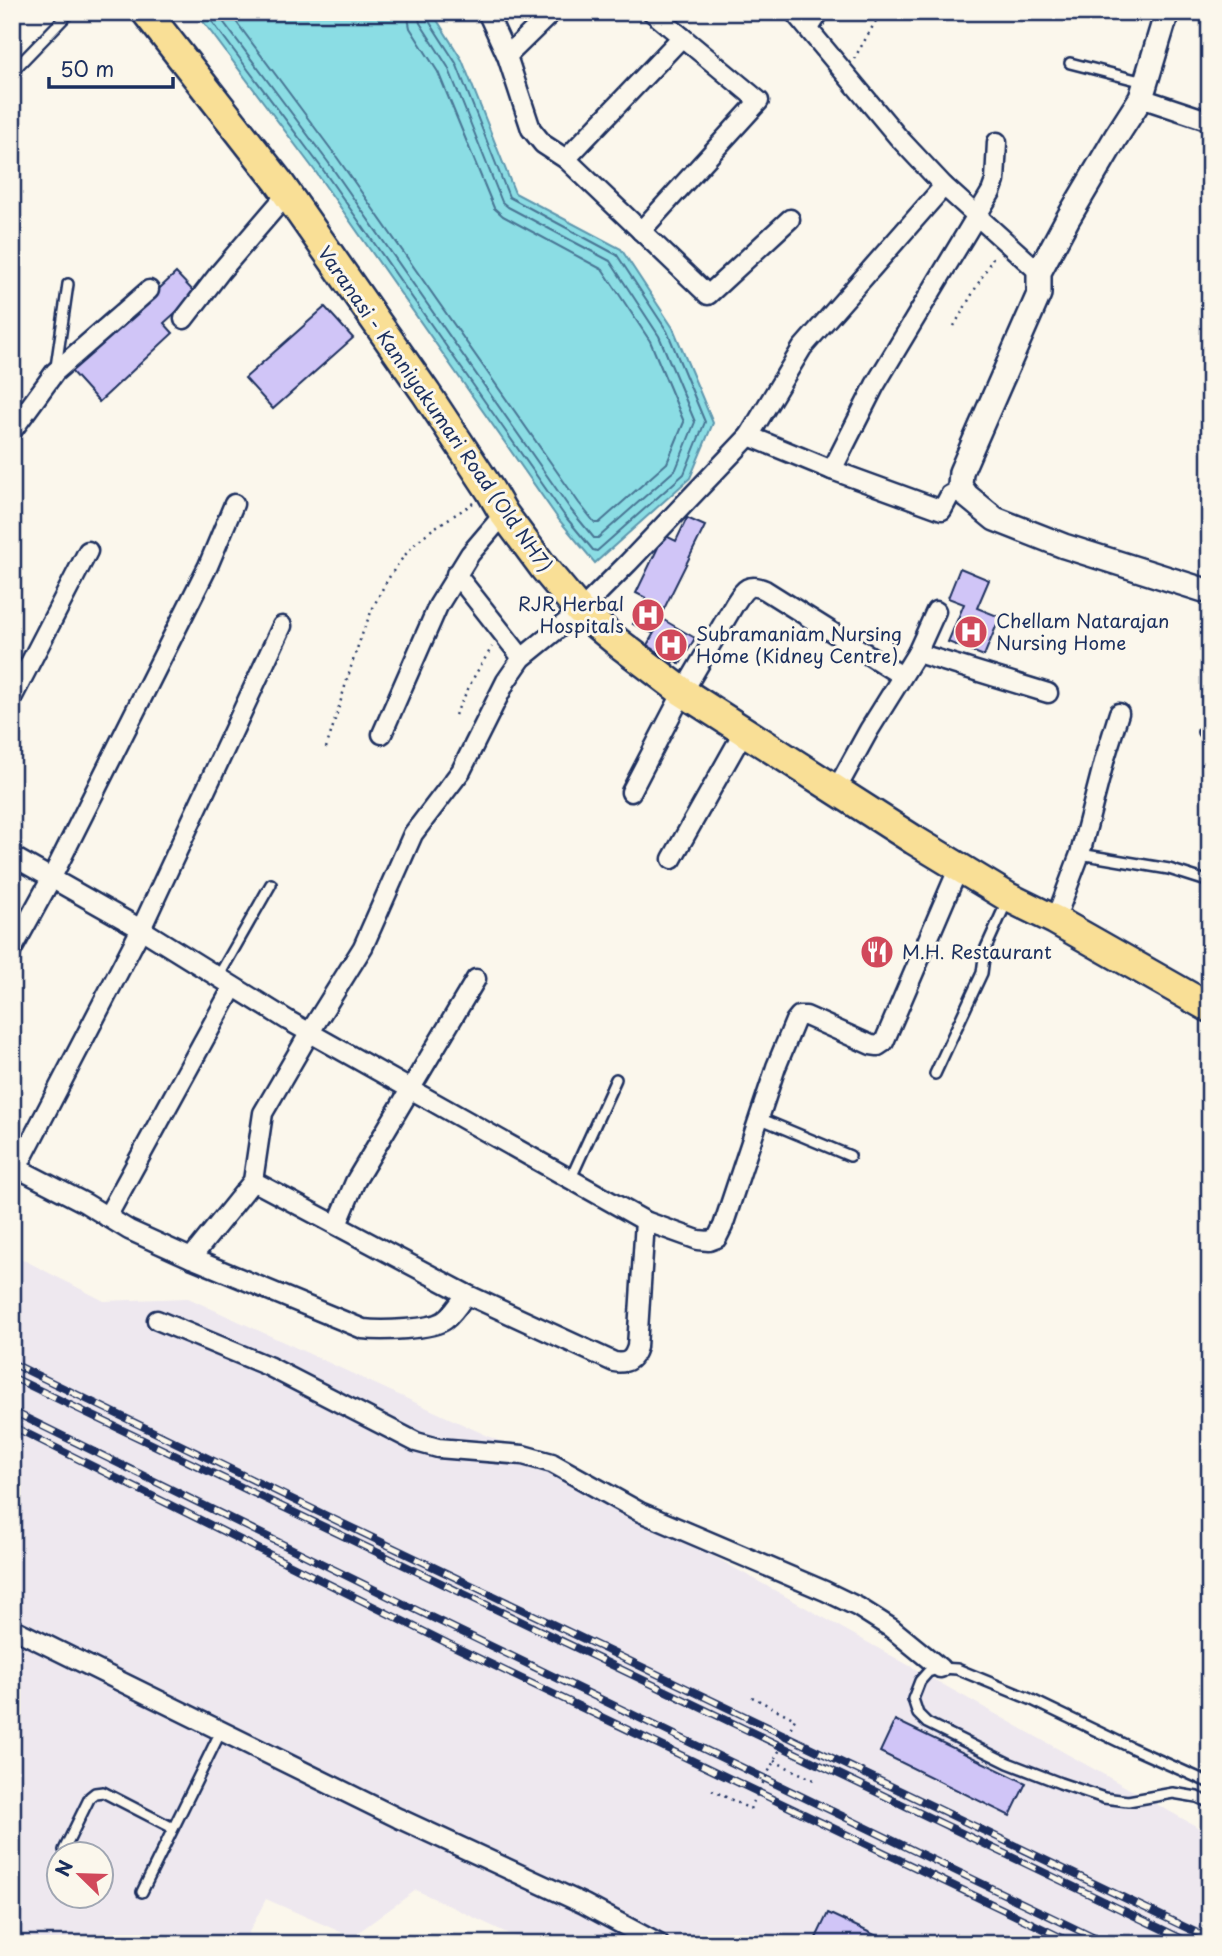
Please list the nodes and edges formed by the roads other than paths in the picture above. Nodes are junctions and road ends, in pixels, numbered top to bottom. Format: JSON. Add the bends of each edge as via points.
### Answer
{"nodes":[{"id":1,"x":70,"y":12,"type":"edge"},
{"id":2,"x":146,"y":12,"type":"edge"},
{"id":3,"x":487,"y":12,"type":"edge"},
{"id":4,"x":552,"y":12,"type":"edge"},
{"id":5,"x":652,"y":12,"type":"edge"},
{"id":6,"x":794,"y":12,"type":"edge"},
{"id":7,"x":825,"y":12,"type":"edge"},
{"id":8,"x":1167,"y":12,"type":"edge"},
{"id":9,"x":811,"y":33,"type":"junction"},
{"id":10,"x":682,"y":37,"type":"junction"},
{"id":11,"x":507,"y":56,"type":"junction"},
{"id":12,"x":1070,"y":63,"type":"dead end"},
{"id":13,"x":12,"y":72,"type":"edge"},
{"id":14,"x":1144,"y":90,"type":"junction"},
{"id":15,"x":1210,"y":121,"type":"edge"},
{"id":16,"x":997,"y":142,"type":"dead end"},
{"id":17,"x":566,"y":159,"type":"junction"},
{"id":18,"x":944,"y":186,"type":"junction"},
{"id":19,"x":287,"y":194,"type":"junction"},
{"id":20,"x":977,"y":215,"type":"junction"},
{"id":21,"x":790,"y":219,"type":"dead end"},
{"id":22,"x":642,"y":231,"type":"junction"},
{"id":23,"x":1039,"y":272,"type":"junction"},
{"id":24,"x":68,"y":284,"type":"dead end"},
{"id":25,"x":149,"y":290,"type":"dead end"},
{"id":26,"x":184,"y":319,"type":"dead end"},
{"id":27,"x":55,"y":372,"type":"junction"},
{"id":28,"x":12,"y":431,"type":"edge"},
{"id":29,"x":749,"y":436,"type":"junction"},
{"id":30,"x":832,"y":470,"type":"junction"},
{"id":31,"x":963,"y":489,"type":"junction"},
{"id":32,"x":497,"y":502,"type":"junction"},
{"id":33,"x":234,"y":504,"type":"dead end"},
{"id":34,"x":88,"y":551,"type":"dead end"},
{"id":35,"x":457,"y":575,"type":"junction"},
{"id":36,"x":1210,"y":592,"type":"edge"},
{"id":37,"x":580,"y":611,"type":"junction"},
{"id":38,"x":936,"y":611,"type":"dead end"},
{"id":39,"x":282,"y":626,"type":"dead end"},
{"id":40,"x":917,"y":653,"type":"junction"},
{"id":41,"x":522,"y":658,"type":"junction"},
{"id":42,"x":902,"y":676,"type":"junction"},
{"id":43,"x":683,"y":692,"type":"junction"},
{"id":44,"x":1048,"y":693,"type":"dead end"},
{"id":45,"x":12,"y":698,"type":"edge"},
{"id":46,"x":1119,"y":713,"type":"dead end"},
{"id":47,"x":744,"y":731,"type":"junction"},
{"id":48,"x":382,"y":734,"type":"dead end"},
{"id":49,"x":836,"y":790,"type":"junction"},
{"id":50,"x":631,"y":792,"type":"dead end"},
{"id":51,"x":1080,"y":854,"type":"junction"},
{"id":52,"x":12,"y":856,"type":"edge"},
{"id":53,"x":672,"y":859,"type":"dead end"},
{"id":54,"x":959,"y":867,"type":"junction"},
{"id":55,"x":51,"y":878,"type":"junction"},
{"id":56,"x":1210,"y":883,"type":"edge"},
{"id":57,"x":271,"y":884,"type":"dead end"},
{"id":58,"x":1008,"y":897,"type":"junction"},
{"id":59,"x":1055,"y":920,"type":"junction"},
{"id":60,"x":141,"y":929,"type":"junction"},
{"id":61,"x":12,"y":950,"type":"edge"},
{"id":62,"x":476,"y":979,"type":"dead end"},
{"id":63,"x":225,"y":982,"type":"junction"},
{"id":64,"x":1210,"y":1008,"type":"edge"},
{"id":65,"x":310,"y":1032,"type":"junction"},
{"id":66,"x":934,"y":1074,"type":"dead end"},
{"id":67,"x":616,"y":1079,"type":"dead end"},
{"id":68,"x":412,"y":1088,"type":"junction"},
{"id":69,"x":759,"y":1118,"type":"junction"},
{"id":70,"x":850,"y":1156,"type":"dead end"},
{"id":71,"x":14,"y":1167,"type":"edge"},
{"id":72,"x":570,"y":1180,"type":"junction"},
{"id":73,"x":253,"y":1181,"type":"junction"},
{"id":74,"x":107,"y":1216,"type":"junction"},
{"id":75,"x":645,"y":1221,"type":"junction"},
{"id":76,"x":337,"y":1225,"type":"junction"},
{"id":77,"x":191,"y":1258,"type":"junction"},
{"id":78,"x":466,"y":1294,"type":"junction"},
{"id":79,"x":157,"y":1320,"type":"dead end"},
{"id":80,"x":12,"y":1628,"type":"edge"},
{"id":81,"x":940,"y":1668,"type":"junction"},
{"id":82,"x":220,"y":1731,"type":"junction"},
{"id":83,"x":1210,"y":1783,"type":"edge"},
{"id":84,"x":1210,"y":1803,"type":"edge"},
{"id":85,"x":173,"y":1828,"type":"junction"},
{"id":86,"x":69,"y":1840,"type":"edge"},
{"id":87,"x":142,"y":1892,"type":"dead end"},
{"id":88,"x":659,"y":1944,"type":"edge"}],
"edges":[{"from":1,"to":13,"type":"lane"},
{"from":2,"to":19,"type":"main road","name":"Varanasi - Kanniyakumari Road (Old NH7)"},
{"from":3,"to":11,"type":"street"},
{"from":4,"to":11,"type":"street"},
{"from":5,"to":10,"type":"street"},
{"from":6,"to":9,"type":"street"},
{"from":7,"to":9,"type":"lane"},
{"from":8,"to":14,"type":"street"},
{"from":9,"to":18,"type":"street"},
{"from":10,"to":17,"type":"street"},
{"from":10,"to":22,"type":"street","via":[[759,101]]},
{"from":11,"to":17,"type":"street","via":[[531,130]]},
{"from":12,"to":14,"type":"lane"},
{"from":14,"to":15,"type":"street"},
{"from":14,"to":23,"type":"street"},
{"from":16,"to":20,"type":"street","via":[[995,181]]},
{"from":17,"to":22,"type":"street"},
{"from":18,"to":20,"type":"street"},
{"from":18,"to":29,"type":"street","via":[[802,348]]},
{"from":19,"to":26,"type":"street"},
{"from":19,"to":32,"type":"main road","name":"Varanasi - Kanniyakumari Road (Old NH7)"},
{"from":20,"to":23,"type":"street"},
{"from":20,"to":30,"type":"street","via":[[875,385]]},
{"from":21,"to":22,"type":"street","via":[[708,295]]},
{"from":23,"to":31,"type":"street","via":[[1039,294],[961,472]]},
{"from":24,"to":27,"type":"lane"},
{"from":25,"to":27,"type":"street"},
{"from":27,"to":28,"type":"street"},
{"from":29,"to":30,"type":"street"},
{"from":29,"to":37,"type":"street"},
{"from":30,"to":31,"type":"street","via":[[942,510],[950,495]]},
{"from":31,"to":36,"type":"street","via":[[995,520]]},
{"from":32,"to":35,"type":"street"},
{"from":32,"to":37,"type":"main road","name":"Varanasi - Kanniyakumari Road (Old NH7)"},
{"from":33,"to":55,"type":"street","via":[[208,566]]},
{"from":34,"to":45,"type":"street"},
{"from":35,"to":41,"type":"street"},
{"from":35,"to":48,"type":"street","via":[[438,606]]},
{"from":37,"to":41,"type":"street"},
{"from":37,"to":43,"type":"main road","name":"Varanasi - Kanniyakumari Road (Old NH7)"},
{"from":38,"to":40,"type":"street"},
{"from":39,"to":60,"type":"street"},
{"from":40,"to":42,"type":"street"},
{"from":40,"to":44,"type":"street"},
{"from":41,"to":65,"type":"street","via":[[461,771],[413,834],[363,947]]},
{"from":42,"to":43,"type":"street","via":[[756,586],[743,592],[734,605]]},
{"from":42,"to":49,"type":"street"},
{"from":43,"to":47,"type":"main road","name":"Varanasi - Kanniyakumari Road (Old NH7)"},
{"from":43,"to":50,"type":"street"},
{"from":46,"to":51,"type":"street"},
{"from":47,"to":49,"type":"main road","name":"Varanasi - Kanniyakumari Road (Old NH7)"},
{"from":47,"to":53,"type":"street"},
{"from":49,"to":54,"type":"main road","name":"Varanasi - Kanniyakumari Road (Old NH7)"},
{"from":51,"to":56,"type":"lane","via":[[1169,869]]},
{"from":51,"to":59,"type":"street"},
{"from":52,"to":55,"type":"street"},
{"from":54,"to":58,"type":"main road","name":"Varanasi - Kanniyakumari Road (Old NH7)"},
{"from":54,"to":69,"type":"street","via":[[884,1042],[871,1045],[799,1016]]},
{"from":55,"to":60,"type":"street"},
{"from":55,"to":61,"type":"street"},
{"from":57,"to":63,"type":"lane"},
{"from":58,"to":59,"type":"main road","name":"Varanasi - Kanniyakumari Road (Old NH7)"},
{"from":58,"to":66,"type":"lane","via":[[985,950],[982,973]]},
{"from":59,"to":64,"type":"main road","name":"Varanasi - Kanniyakumari Road (Old NH7)"},
{"from":60,"to":63,"type":"street"},
{"from":60,"to":71,"type":"street"},
{"from":62,"to":68,"type":"street"},
{"from":63,"to":65,"type":"street"},
{"from":63,"to":74,"type":"street"},
{"from":65,"to":68,"type":"street"},
{"from":65,"to":73,"type":"street","via":[[263,1113]]},
{"from":67,"to":72,"type":"lane"},
{"from":68,"to":72,"type":"street"},
{"from":68,"to":76,"type":"street","via":[[355,1181]]},
{"from":69,"to":70,"type":"lane"},
{"from":69,"to":75,"type":"street","via":[[717,1238],[698,1240]]},
{"from":71,"to":74,"type":"street"},
{"from":72,"to":75,"type":"street"},
{"from":73,"to":76,"type":"street"},
{"from":73,"to":77,"type":"street"},
{"from":74,"to":77,"type":"street"},
{"from":75,"to":78,"type":"street","via":[[637,1347],[629,1361],[614,1362]]},
{"from":76,"to":78,"type":"street"},
{"from":77,"to":78,"type":"street","via":[[363,1329],[443,1322]]},
{"from":79,"to":81,"type":"street","via":[[268,1366],[416,1442],[552,1463],[640,1512],[858,1607]]},
{"from":80,"to":82,"type":"street"},
{"from":81,"to":83,"type":"lane","via":[[957,1669],[1030,1699]]},
{"from":81,"to":84,"type":"lane","via":[[920,1681],[913,1699],[927,1723],[1008,1763],[1104,1798],[1128,1801],[1173,1793]]},
{"from":82,"to":85,"type":"lane"},
{"from":82,"to":88,"type":"street"},
{"from":85,"to":86,"type":"lane","via":[[103,1792],[90,1797]]},
{"from":85,"to":87,"type":"lane"}]}
